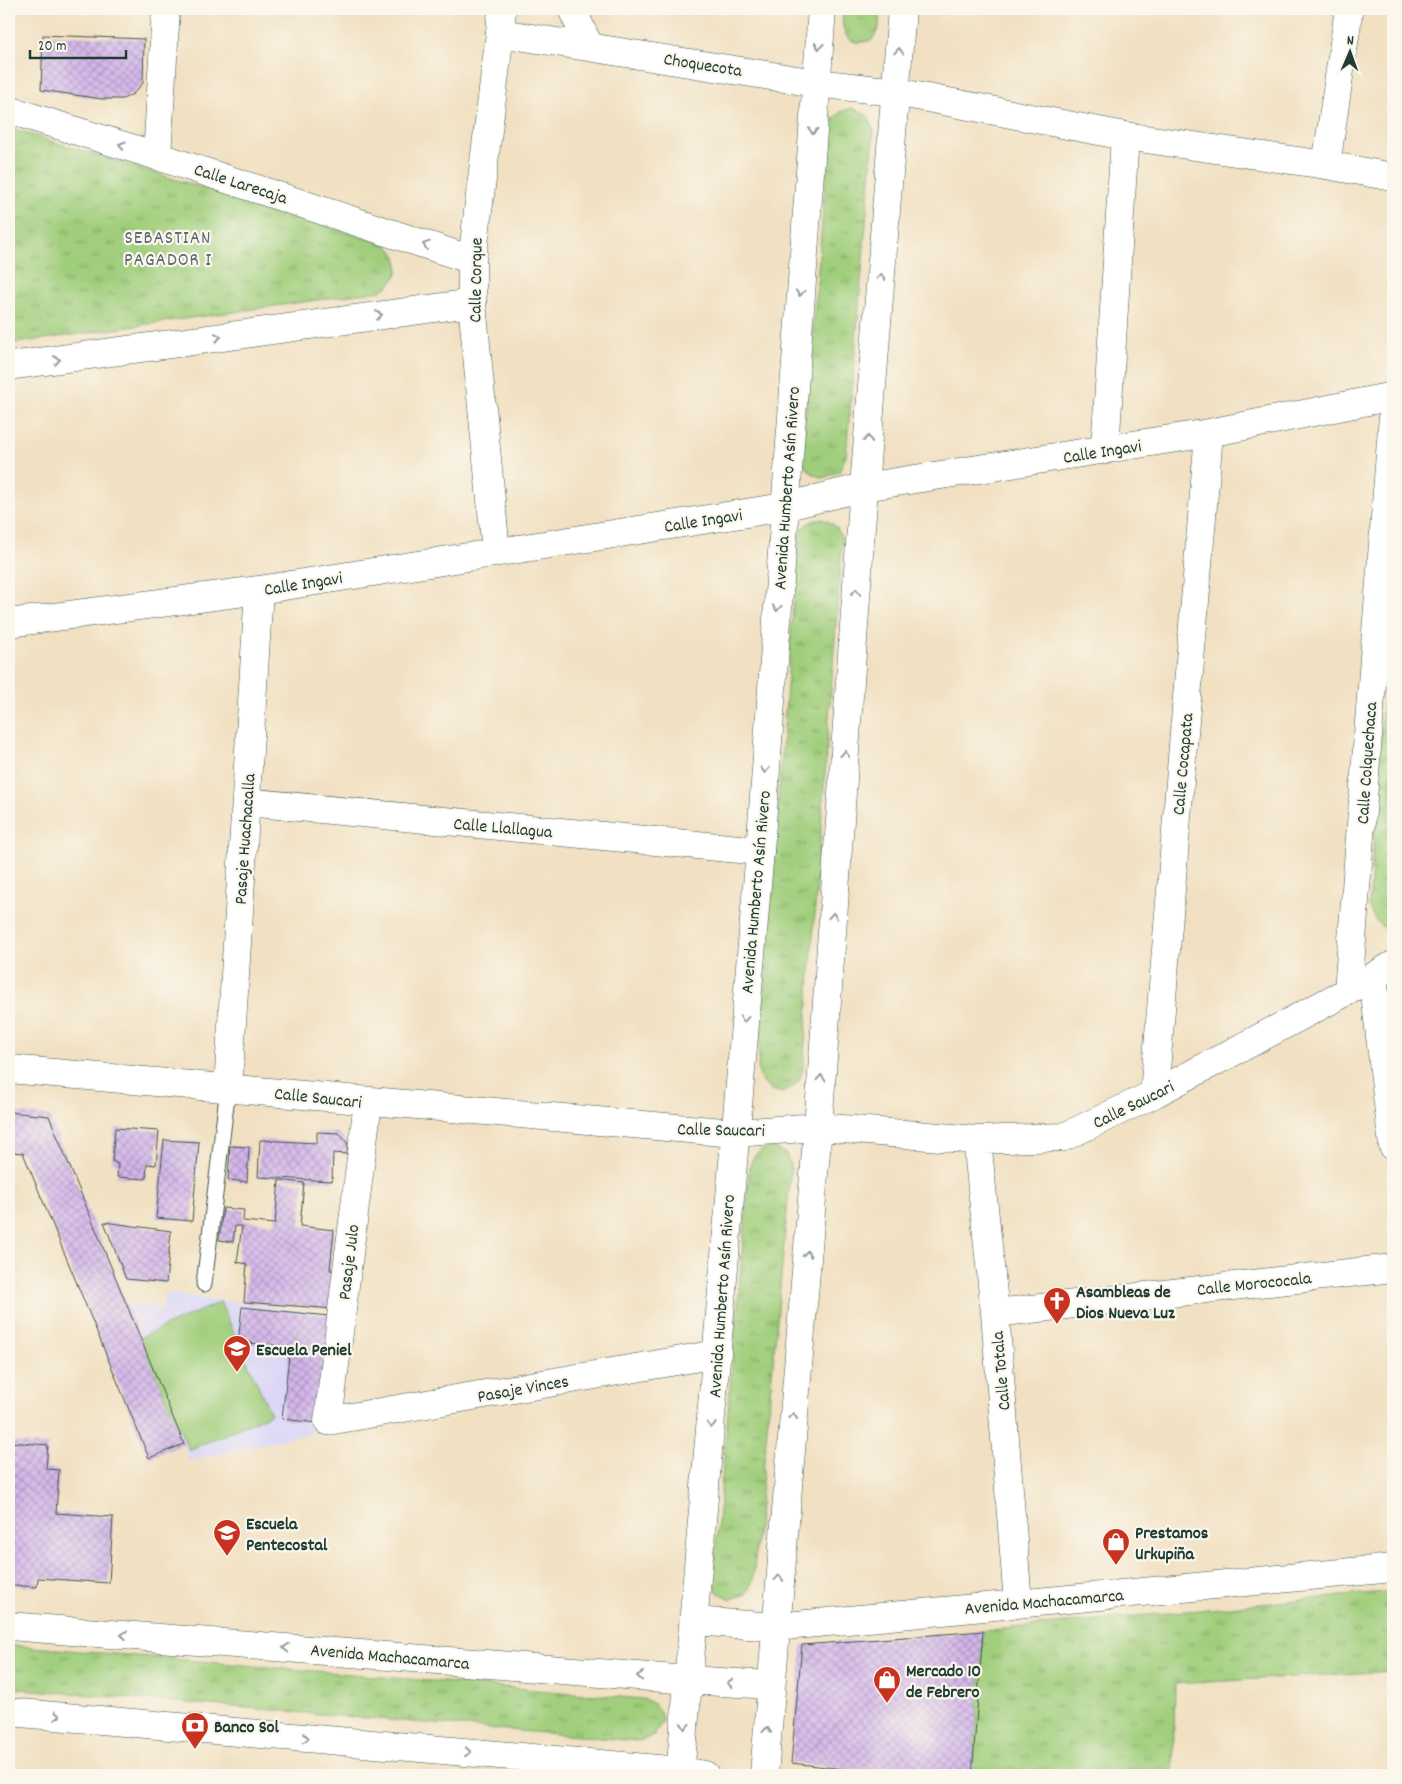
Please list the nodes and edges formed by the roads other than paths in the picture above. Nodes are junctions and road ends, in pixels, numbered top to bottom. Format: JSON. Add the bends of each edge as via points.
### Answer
{"nodes":[{"id":1,"x":166,"y":9,"type":"edge"},
{"id":2,"x":572,"y":9,"type":"edge"},
{"id":3,"x":822,"y":9,"type":"edge"},
{"id":4,"x":902,"y":9,"type":"edge"},
{"id":5,"x":1349,"y":9,"type":"edge"},
{"id":6,"x":501,"y":21,"type":"edge"},
{"id":7,"x":589,"y":46,"type":"junction"},
{"id":8,"x":816,"y":83,"type":"junction"},
{"id":9,"x":896,"y":92,"type":"junction"},
{"id":10,"x":9,"y":110,"type":"edge"},
{"id":11,"x":1125,"y":136,"type":"junction"},
{"id":12,"x":157,"y":156,"type":"junction"},
{"id":13,"x":1326,"y":165,"type":"junction"},
{"id":14,"x":1393,"y":177,"type":"edge"},
{"id":15,"x":472,"y":260,"type":"junction"},
{"id":16,"x":472,"y":303,"type":"junction"},
{"id":17,"x":9,"y":366,"type":"edge"},
{"id":18,"x":1393,"y":396,"type":"edge"},
{"id":19,"x":1393,"y":415,"type":"edge"},
{"id":20,"x":1209,"y":434,"type":"junction"},
{"id":21,"x":1105,"y":450,"type":"junction"},
{"id":22,"x":864,"y":487,"type":"junction"},
{"id":23,"x":784,"y":507,"type":"junction"},
{"id":24,"x":496,"y":552,"type":"junction"},
{"id":25,"x":259,"y":590,"type":"junction"},
{"id":26,"x":9,"y":623,"type":"edge"},
{"id":27,"x":246,"y":802,"type":"junction"},
{"id":28,"x":760,"y":851,"type":"junction"},
{"id":29,"x":1383,"y":971,"type":"edge"},
{"id":30,"x":1348,"y":991,"type":"junction"},
{"id":31,"x":9,"y":1069,"type":"edge"},
{"id":32,"x":228,"y":1088,"type":"junction"},
{"id":33,"x":1154,"y":1094,"type":"junction"},
{"id":34,"x":368,"y":1102,"type":"junction"},
{"id":35,"x":818,"y":1127,"type":"junction"},
{"id":36,"x":734,"y":1133,"type":"junction"},
{"id":37,"x":977,"y":1140,"type":"junction"},
{"id":38,"x":1393,"y":1146,"type":"edge"},
{"id":39,"x":1393,"y":1268,"type":"edge"},
{"id":40,"x":204,"y":1284,"type":"dead end"},
{"id":41,"x":995,"y":1313,"type":"junction"},
{"id":42,"x":717,"y":1354,"type":"junction"},
{"id":43,"x":328,"y":1421,"type":"joint"},
{"id":44,"x":1393,"y":1568,"type":"edge"},
{"id":45,"x":1018,"y":1604,"type":"junction"},
{"id":46,"x":694,"y":1621,"type":"junction"},
{"id":47,"x":9,"y":1626,"type":"edge"},
{"id":48,"x":775,"y":1627,"type":"junction"},
{"id":49,"x":688,"y":1680,"type":"junction"},
{"id":50,"x":771,"y":1685,"type":"junction"},
{"id":51,"x":9,"y":1712,"type":"edge"},
{"id":52,"x":689,"y":1774,"type":"edge"},
{"id":53,"x":764,"y":1775,"type":"edge"}],
"edges":[{"from":1,"to":12,"type":"street"},
{"from":2,"to":7,"type":"street"},
{"from":3,"to":8,"type":"street","name":"Avenida Humberto Asín Rivero","one_way":true},
{"from":9,"to":4,"type":"street","one_way":true},
{"from":5,"to":13,"type":"street"},
{"from":6,"to":7,"type":"street","name":"Choquecota"},
{"from":6,"to":15,"type":"street","name":"Calle Corque"},
{"from":7,"to":8,"type":"street","name":"Choquecota"},
{"from":8,"to":9,"type":"street","name":"Choquecota"},
{"from":8,"to":23,"type":"street","name":"Avenida Humberto Asín Rivero","one_way":true},
{"from":9,"to":11,"type":"street","name":"Choquecota"},
{"from":22,"to":9,"type":"street","one_way":true},
{"from":12,"to":10,"type":"street","name":"Calle Larecaja","one_way":true},
{"from":11,"to":13,"type":"street","name":"Choquecota"},
{"from":11,"to":21,"type":"street"},
{"from":15,"to":12,"type":"street","name":"Calle Larecaja","one_way":true},
{"from":13,"to":14,"type":"street","name":"Choquecota"},
{"from":15,"to":16,"type":"street","name":"Calle Corque"},
{"from":17,"to":16,"type":"street","one_way":true},
{"from":16,"to":24,"type":"street","name":"Calle Corque"},
{"from":18,"to":20,"type":"street","name":"Calle Ingavi"},
{"from":19,"to":30,"type":"street","name":"Calle Colquechaca"},
{"from":20,"to":21,"type":"street","name":"Calle Ingavi"},
{"from":20,"to":33,"type":"street","name":"Calle Cocapata"},
{"from":21,"to":22,"type":"street","name":"Calle Ingavi"},
{"from":22,"to":23,"type":"street","name":"Calle Ingavi"},
{"from":35,"to":22,"type":"street","one_way":true},
{"from":23,"to":24,"type":"street","name":"Calle Ingavi"},
{"from":23,"to":28,"type":"street","name":"Avenida Humberto Asín Rivero","one_way":true},
{"from":24,"to":25,"type":"street","name":"Calle Ingavi"},
{"from":25,"to":26,"type":"street","name":"Calle Ingavi"},
{"from":25,"to":27,"type":"street","name":"Pasaje Huachacalla"},
{"from":27,"to":28,"type":"street","name":"Calle Llallagua"},
{"from":27,"to":32,"type":"street","name":"Pasaje Huachacalla"},
{"from":28,"to":36,"type":"street","name":"Avenida Humberto Asín Rivero","one_way":true},
{"from":29,"to":30,"type":"street","name":"Calle Saucari"},
{"from":29,"to":38,"type":"street"},
{"from":30,"to":33,"type":"street","name":"Calle Saucari"},
{"from":31,"to":32,"type":"street","name":"Calle Saucari"},
{"from":32,"to":34,"type":"street","name":"Calle Saucari"},
{"from":32,"to":40,"type":"lane"},
{"from":33,"to":37,"type":"street","name":"Calle Saucari","via":[[1064,1137]]},
{"from":34,"to":36,"type":"street","name":"Calle Saucari"},
{"from":34,"to":43,"type":"street","name":"Pasaje Julo"},
{"from":35,"to":36,"type":"street","name":"Calle Saucari"},
{"from":35,"to":37,"type":"street","name":"Calle Saucari"},
{"from":48,"to":35,"type":"street","one_way":true},
{"from":36,"to":42,"type":"street","name":"Avenida Humberto Asín Rivero"},
{"from":37,"to":41,"type":"street","name":"Calle Totala"},
{"from":39,"to":41,"type":"street","name":"Calle Morococala"},
{"from":41,"to":45,"type":"street","name":"Calle Totala"},
{"from":42,"to":43,"type":"street","name":"Pasaje Vinces"},
{"from":42,"to":46,"type":"street","name":"Avenida Humberto Asín Rivero","one_way":true},
{"from":44,"to":45,"type":"street","name":"Avenida Machacamarca"},
{"from":45,"to":48,"type":"street","name":"Avenida Machacamarca"},
{"from":46,"to":48,"type":"street","name":"Avenida Machacamarca"},
{"from":46,"to":49,"type":"street","name":"Avenida Humberto Asín Rivero"},
{"from":49,"to":47,"type":"street","name":"Avenida Machacamarca","one_way":true},
{"from":48,"to":50,"type":"street"},
{"from":50,"to":49,"type":"street","name":"Avenida Machacamarca","one_way":true},
{"from":49,"to":52,"type":"street","name":"Avenida Humberto Asín Rivero","one_way":true},
{"from":53,"to":50,"type":"street","one_way":true},
{"from":51,"to":52,"type":"street","one_way":true}]}
